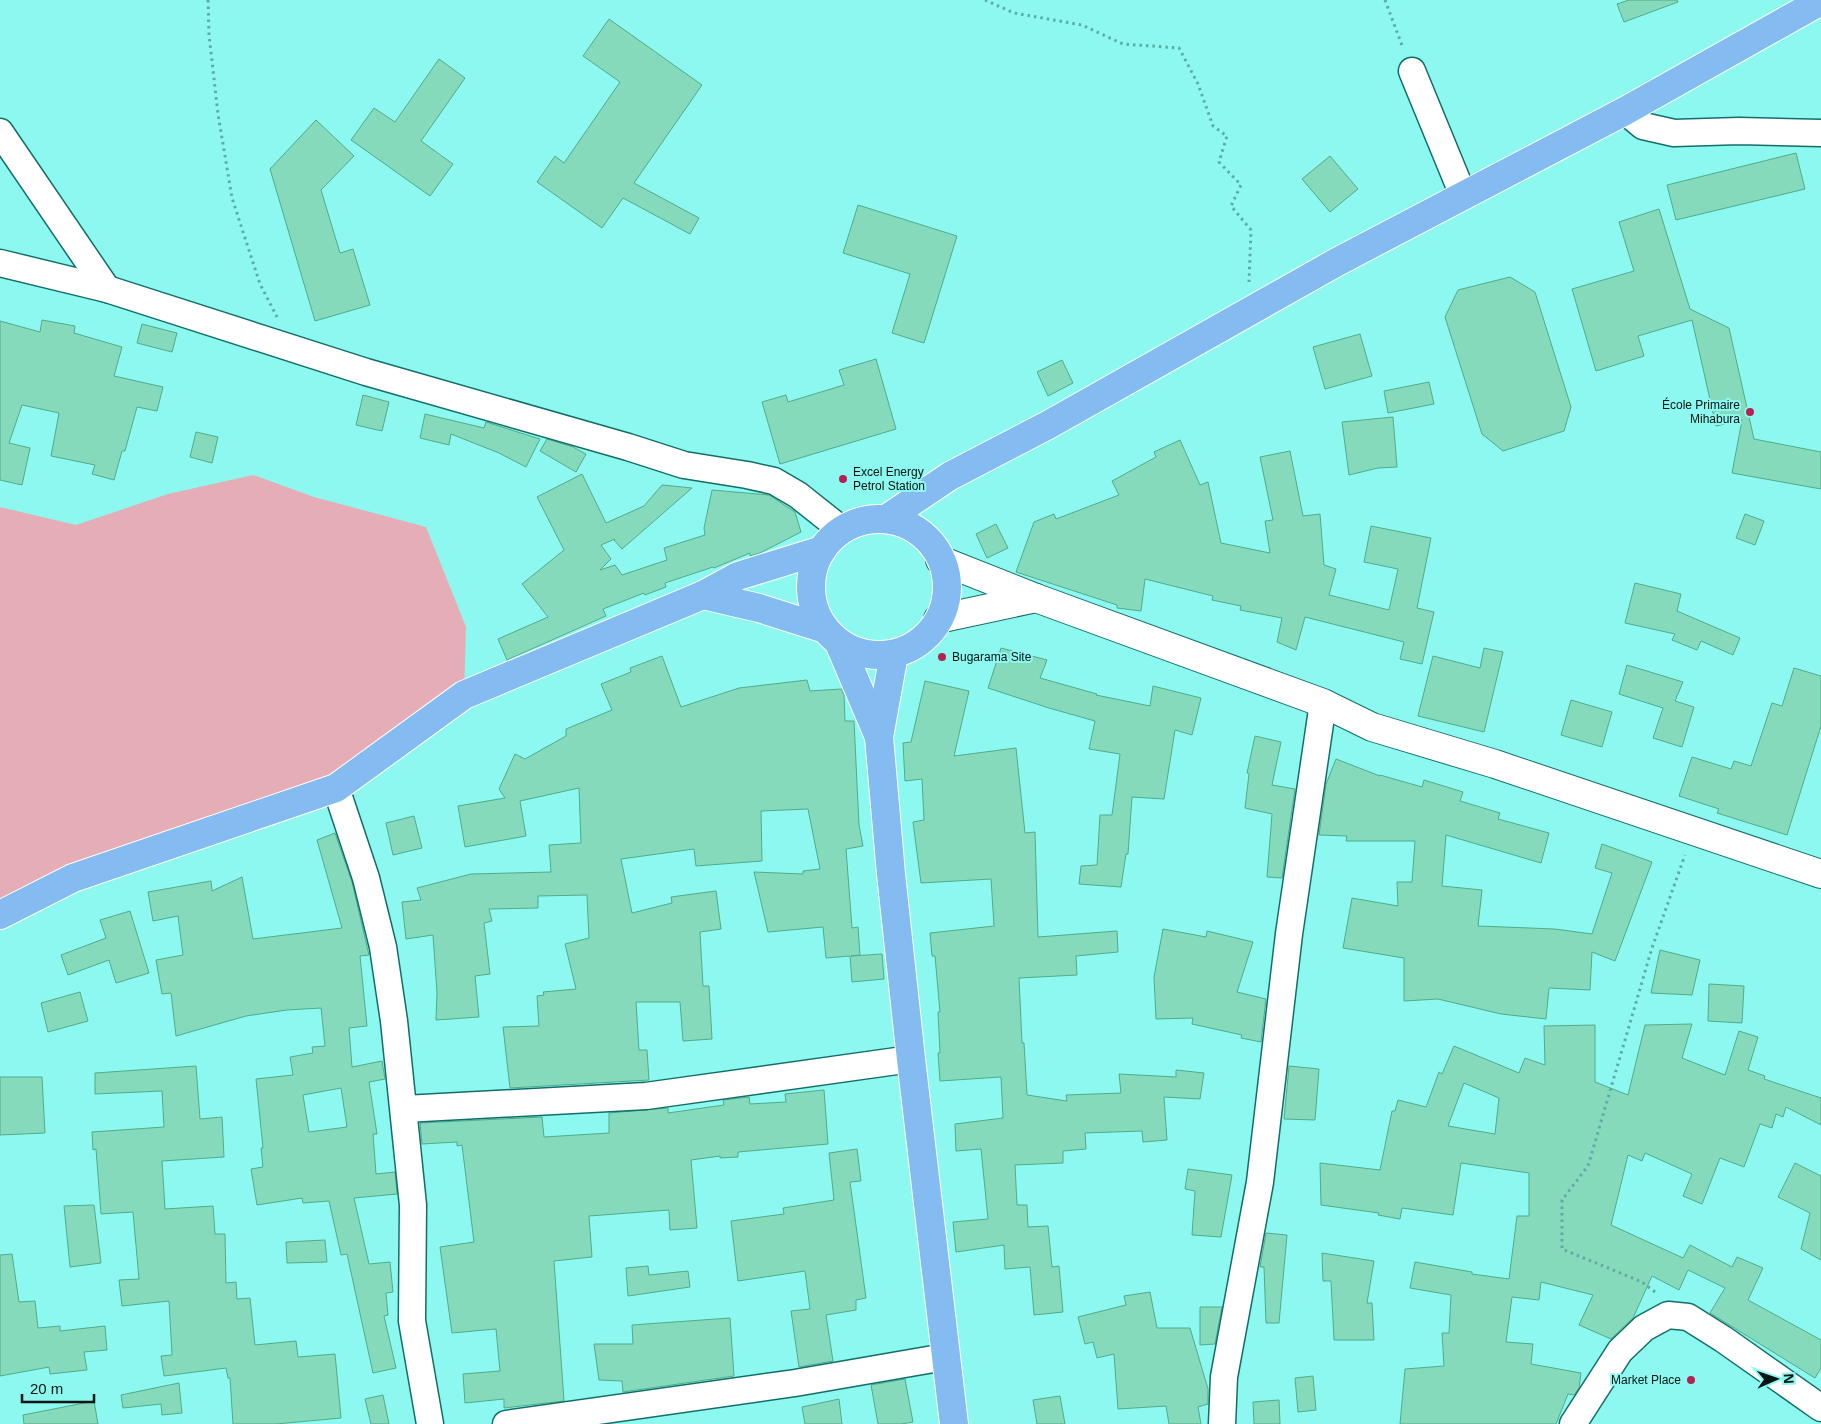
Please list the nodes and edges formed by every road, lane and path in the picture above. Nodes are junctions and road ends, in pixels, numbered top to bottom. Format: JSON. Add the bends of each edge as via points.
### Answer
{"nodes":[{"id":1,"x":208,"y":0,"type":"edge"},
{"id":2,"x":985,"y":0,"type":"edge"},
{"id":3,"x":1385,"y":0,"type":"edge"},
{"id":4,"x":1821,"y":1,"type":"edge"},
{"id":5,"x":1412,"y":70,"type":"joint"},
{"id":6,"x":1625,"y":110,"type":"junction"},
{"id":7,"x":0,"y":132,"type":"edge"},
{"id":8,"x":1821,"y":133,"type":"edge"},
{"id":9,"x":1463,"y":195,"type":"junction"},
{"id":10,"x":0,"y":263,"type":"edge"},
{"id":11,"x":107,"y":289,"type":"junction"},
{"id":12,"x":1248,"y":312,"type":"junction"},
{"id":13,"x":292,"y":348,"type":"junction"},
{"id":14,"x":886,"y":519,"type":"junction"},
{"id":15,"x":842,"y":530,"type":"junction"},
{"id":16,"x":822,"y":550,"type":"junction"},
{"id":17,"x":940,"y":560,"type":"junction"},
{"id":18,"x":703,"y":595,"type":"junction"},
{"id":19,"x":1036,"y":598,"type":"junction"},
{"id":20,"x":938,"y":619,"type":"junction"},
{"id":21,"x":832,"y":636,"type":"junction"},
{"id":22,"x":894,"y":654,"type":"junction"},
{"id":23,"x":1323,"y":704,"type":"junction"},
{"id":24,"x":879,"y":737,"type":"junction"},
{"id":25,"x":336,"y":788,"type":"junction"},
{"id":26,"x":1694,"y":831,"type":"junction"},
{"id":27,"x":1821,"y":874,"type":"edge"},
{"id":28,"x":0,"y":915,"type":"edge"},
{"id":29,"x":911,"y":1059,"type":"junction"},
{"id":30,"x":404,"y":1109,"type":"junction"},
{"id":31,"x":1657,"y":1294,"type":"dead end"},
{"id":32,"x":945,"y":1356,"type":"junction"},
{"id":33,"x":1821,"y":1408,"type":"edge"},
{"id":34,"x":430,"y":1424,"type":"edge"},
{"id":35,"x":506,"y":1424,"type":"edge"},
{"id":36,"x":954,"y":1424,"type":"edge"},
{"id":37,"x":1222,"y":1424,"type":"edge"},
{"id":38,"x":1573,"y":1424,"type":"edge"}],
"edges":[{"from":1,"to":13,"type":"path","via":[[218,114],[232,198],[260,284]]},
{"from":2,"to":12,"type":"path","via":[[1014,13],[1082,25],[1124,44],[1179,48],[1198,84],[1213,126],[1227,136],[1219,162],[1241,185],[1231,206],[1251,230]]},
{"from":3,"to":5,"type":"path"},
{"from":4,"to":6,"type":"highway"},
{"from":5,"to":9,"type":"street"},
{"from":6,"to":8,"type":"street","via":[[1643,126],[1674,133]]},
{"from":6,"to":9,"type":"highway"},
{"from":7,"to":11,"type":"street"},
{"from":9,"to":12,"type":"highway"},
{"from":10,"to":11,"type":"street"},
{"from":11,"to":13,"type":"street"},
{"from":12,"to":14,"type":"highway","via":[[1048,425],[950,476]]},
{"from":13,"to":15,"type":"street","via":[[684,465],[774,482],[798,495]]},
{"from":14,"to":15,"type":"highway","via":[[863,521]]},
{"from":14,"to":17,"type":"highway","via":[[913,528],[934,548]]},
{"from":15,"to":16,"type":"highway"},
{"from":16,"to":18,"type":"highway","via":[[738,576]]},
{"from":16,"to":21,"type":"highway","via":[[812,572],[811,590],[814,608]]},
{"from":17,"to":19,"type":"main road"},
{"from":17,"to":20,"type":"highway","via":[[946,590]]},
{"from":18,"to":21,"type":"highway","via":[[759,608]]},
{"from":18,"to":25,"type":"highway","via":[[464,695]]},
{"from":19,"to":20,"type":"main road"},
{"from":19,"to":23,"type":"main road"},
{"from":20,"to":22,"type":"highway","via":[[924,637]]},
{"from":21,"to":22,"type":"highway","via":[[852,650],[865,654]]},
{"from":21,"to":24,"type":"highway"},
{"from":22,"to":24,"type":"highway"},
{"from":23,"to":26,"type":"main road","via":[[1372,727],[1495,764]]},
{"from":23,"to":37,"type":"street","via":[[1289,934],[1260,1182],[1224,1377]]},
{"from":24,"to":29,"type":"highway"},
{"from":25,"to":28,"type":"highway","via":[[73,878]]},
{"from":25,"to":30,"type":"street","via":[[366,878],[383,946]]},
{"from":26,"to":27,"type":"main road"},
{"from":26,"to":31,"type":"path","via":[[1652,948],[1588,1166],[1562,1200],[1562,1249],[1642,1282]]},
{"from":29,"to":30,"type":"street","via":[[646,1096]]},
{"from":29,"to":32,"type":"highway"},
{"from":30,"to":34,"type":"street","via":[[413,1206],[412,1321]]},
{"from":32,"to":35,"type":"street","via":[[795,1384]]},
{"from":32,"to":36,"type":"highway"},
{"from":33,"to":38,"type":"street","via":[[1688,1317],[1668,1315],[1644,1328],[1620,1352]]}]}
